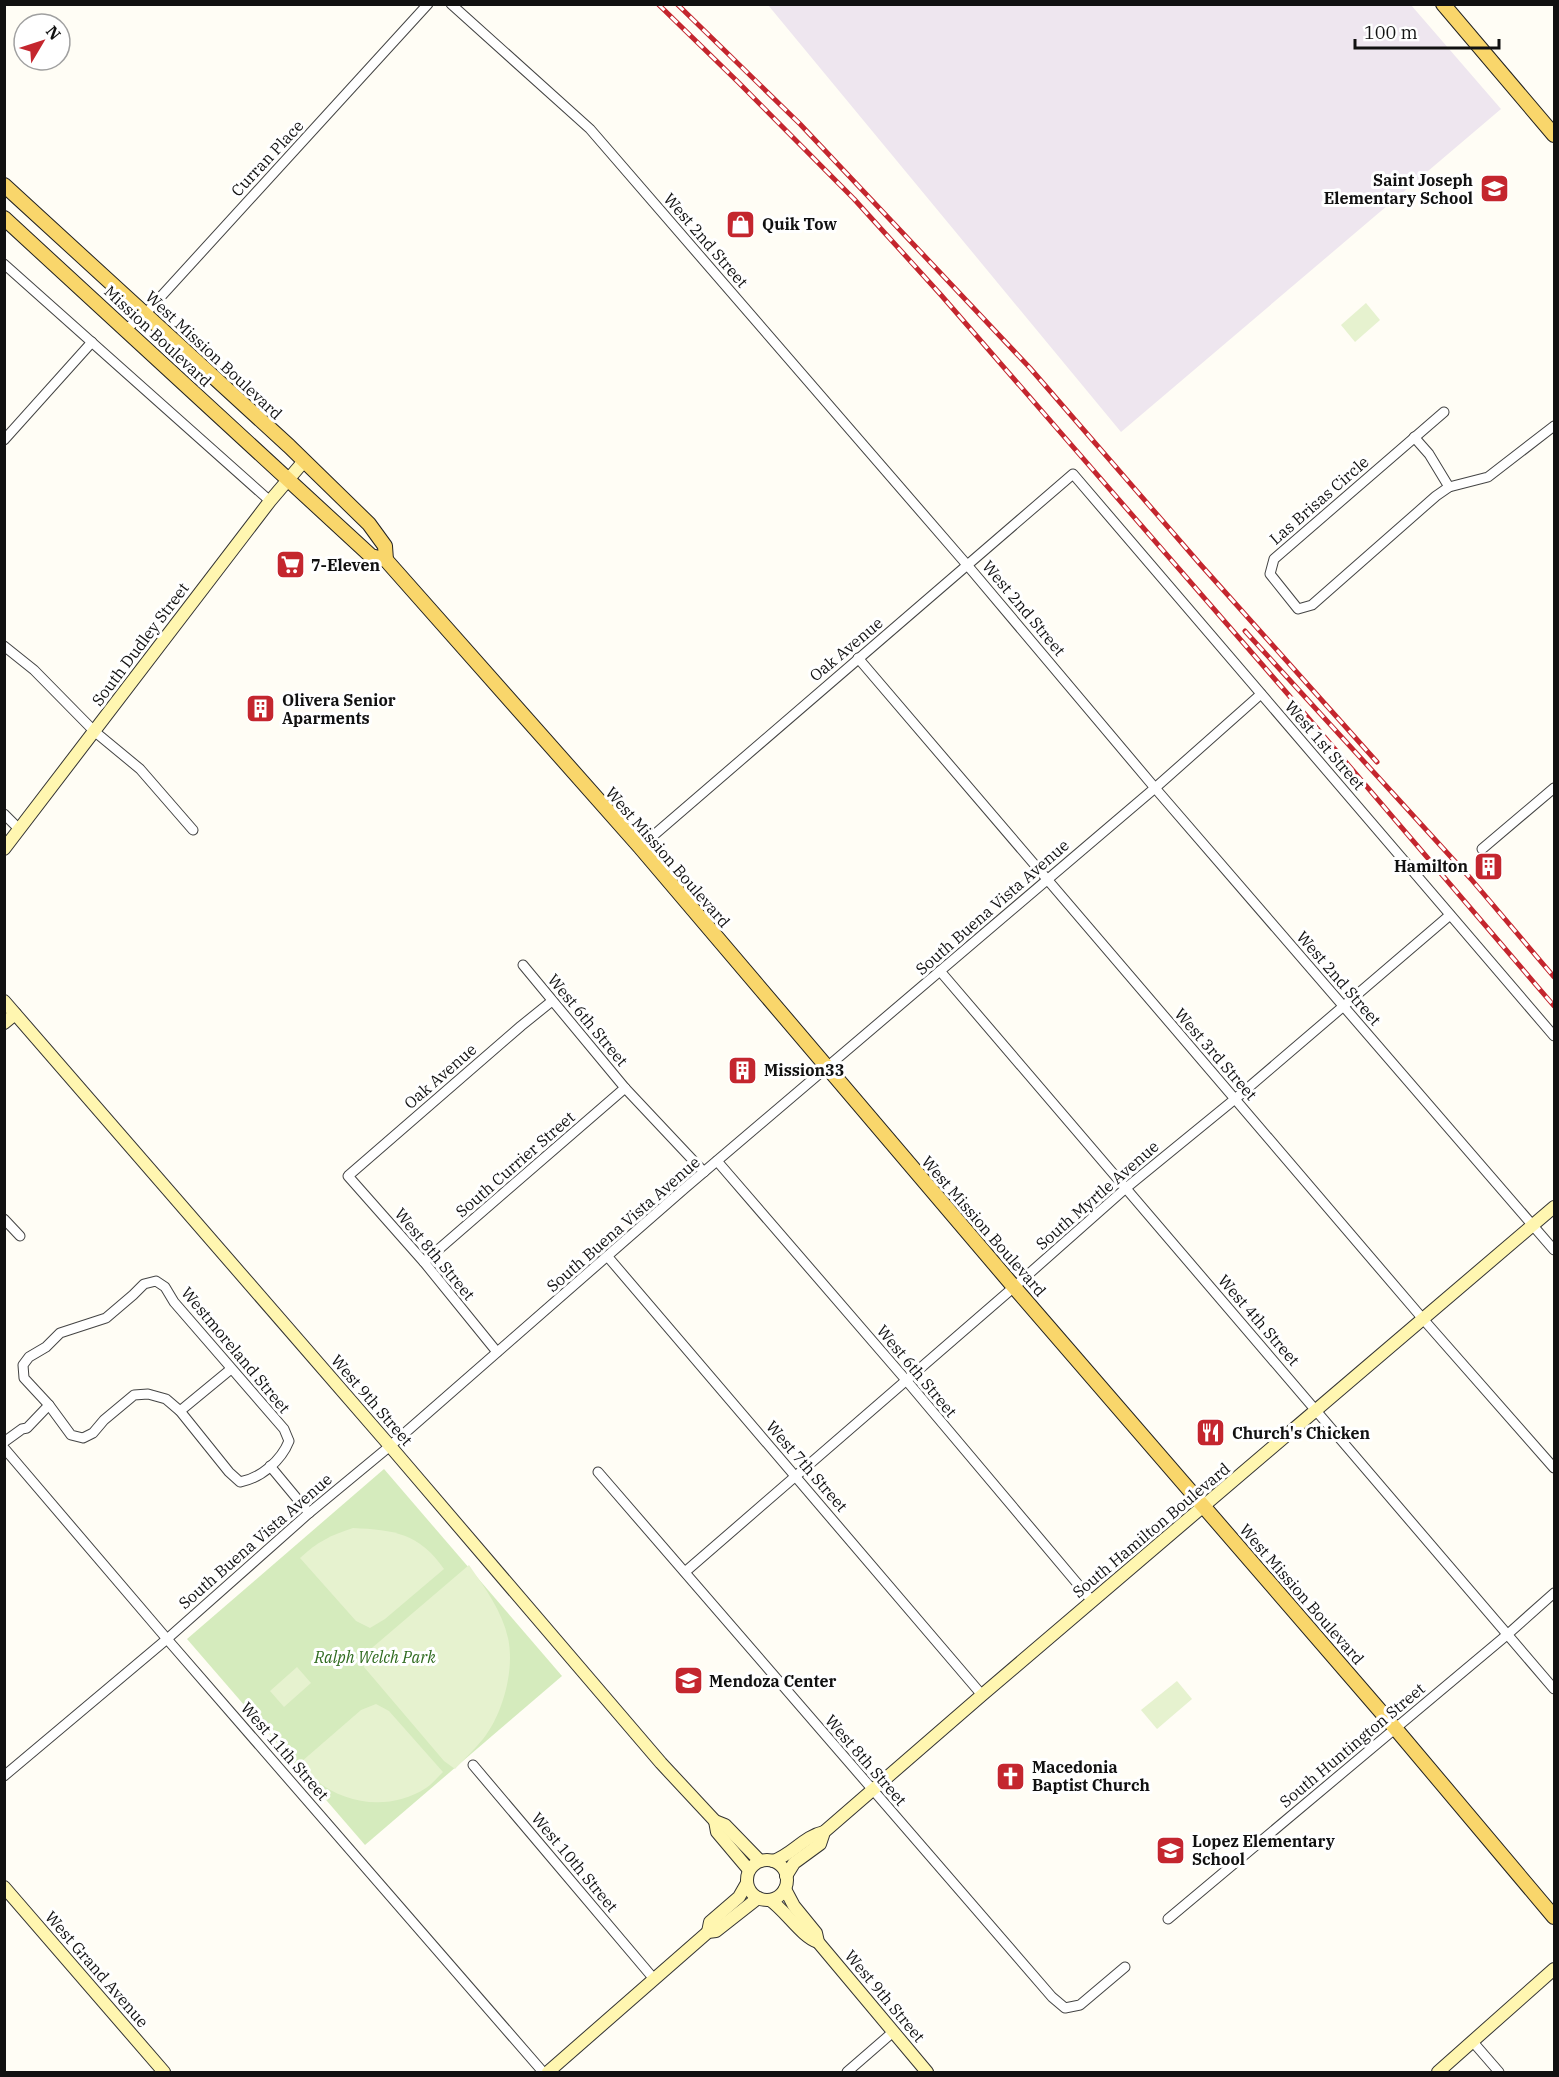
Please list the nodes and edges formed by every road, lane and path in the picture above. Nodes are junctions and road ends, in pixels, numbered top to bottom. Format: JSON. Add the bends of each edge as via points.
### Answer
{"nodes":[{"id":1,"x":428,"y":4,"type":"edge"},
{"id":2,"x":451,"y":4,"type":"edge"},
{"id":3,"x":1450,"y":7,"type":"edge"},
{"id":4,"x":1553,"y":132,"type":"edge"},
{"id":5,"x":4,"y":184,"type":"edge"},
{"id":6,"x":4,"y":218,"type":"edge"},
{"id":7,"x":4,"y":264,"type":"edge"},
{"id":8,"x":145,"y":314,"type":"junction"},
{"id":9,"x":126,"y":329,"type":"junction"},
{"id":10,"x":92,"y":342,"type":"junction"},
{"id":11,"x":1444,"y":412,"type":"dead end"},
{"id":12,"x":1554,"y":426,"type":"edge"},
{"id":13,"x":1414,"y":437,"type":"junction"},
{"id":14,"x":4,"y":440,"type":"edge"},
{"id":15,"x":304,"y":461,"type":"junction"},
{"id":16,"x":1073,"y":474,"type":"joint"},
{"id":17,"x":288,"y":479,"type":"junction"},
{"id":18,"x":1449,"y":487,"type":"junction"},
{"id":19,"x":270,"y":501,"type":"junction"},
{"id":20,"x":386,"y":560,"type":"junction"},
{"id":21,"x":968,"y":566,"type":"junction"},
{"id":22,"x":4,"y":646,"type":"edge"},
{"id":23,"x":858,"y":658,"type":"junction"},
{"id":24,"x":1261,"y":694,"type":"junction"},
{"id":25,"x":94,"y":730,"type":"junction"},
{"id":26,"x":1155,"y":788,"type":"junction"},
{"id":27,"x":1554,"y":788,"type":"edge"},
{"id":28,"x":4,"y":814,"type":"edge"},
{"id":29,"x":19,"y":829,"type":"junction"},
{"id":30,"x":193,"y":830,"type":"dead end"},
{"id":31,"x":640,"y":847,"type":"junction"},
{"id":32,"x":4,"y":849,"type":"edge"},
{"id":33,"x":1482,"y":849,"type":"dead end"},
{"id":34,"x":1046,"y":879,"type":"junction"},
{"id":35,"x":1450,"y":915,"type":"junction"},
{"id":36,"x":523,"y":965,"type":"dead end"},
{"id":37,"x":940,"y":971,"type":"junction"},
{"id":38,"x":4,"y":1001,"type":"edge"},
{"id":39,"x":552,"y":1001,"type":"junction"},
{"id":40,"x":1344,"y":1006,"type":"junction"},
{"id":41,"x":15,"y":1014,"type":"junction"},
{"id":42,"x":4,"y":1023,"type":"edge"},
{"id":43,"x":1554,"y":1036,"type":"edge"},
{"id":44,"x":827,"y":1069,"type":"junction"},
{"id":45,"x":625,"y":1088,"type":"junction"},
{"id":46,"x":1235,"y":1099,"type":"junction"},
{"id":47,"x":717,"y":1161,"type":"junction"},
{"id":48,"x":704,"y":1172,"type":"junction"},
{"id":49,"x":348,"y":1176,"type":"joint"},
{"id":50,"x":1126,"y":1188,"type":"junction"},
{"id":51,"x":1554,"y":1207,"type":"edge"},
{"id":52,"x":4,"y":1219,"type":"edge"},
{"id":53,"x":1533,"y":1225,"type":"junction"},
{"id":54,"x":20,"y":1236,"type":"dead end"},
{"id":55,"x":1554,"y":1250,"type":"edge"},
{"id":56,"x":608,"y":1257,"type":"junction"},
{"id":57,"x":424,"y":1262,"type":"junction"},
{"id":58,"x":1014,"y":1287,"type":"junction"},
{"id":59,"x":1423,"y":1319,"type":"junction"},
{"id":60,"x":497,"y":1352,"type":"junction"},
{"id":61,"x":231,"y":1370,"type":"junction"},
{"id":62,"x":906,"y":1380,"type":"junction"},
{"id":63,"x":49,"y":1405,"type":"junction"},
{"id":64,"x":180,"y":1411,"type":"junction"},
{"id":65,"x":1317,"y":1411,"type":"junction"},
{"id":66,"x":4,"y":1442,"type":"edge"},
{"id":67,"x":390,"y":1446,"type":"junction"},
{"id":68,"x":4,"y":1448,"type":"edge"},
{"id":69,"x":270,"y":1466,"type":"junction"},
{"id":70,"x":1554,"y":1468,"type":"edge"},
{"id":71,"x":598,"y":1472,"type":"dead end"},
{"id":72,"x":796,"y":1476,"type":"junction"},
{"id":73,"x":1205,"y":1506,"type":"junction"},
{"id":74,"x":309,"y":1513,"type":"junction"},
{"id":75,"x":686,"y":1572,"type":"junction"},
{"id":76,"x":1554,"y":1593,"type":"edge"},
{"id":77,"x":1092,"y":1601,"type":"junction"},
{"id":78,"x":1508,"y":1634,"type":"junction"},
{"id":79,"x":167,"y":1639,"type":"junction"},
{"id":80,"x":1554,"y":1689,"type":"edge"},
{"id":81,"x":982,"y":1695,"type":"junction"},
{"id":82,"x":1395,"y":1728,"type":"junction"},
{"id":83,"x":473,"y":1765,"type":"dead end"},
{"id":84,"x":4,"y":1776,"type":"edge"},
{"id":85,"x":873,"y":1791,"type":"junction"},
{"id":86,"x":715,"y":1821,"type":"junction"},
{"id":87,"x":824,"y":1832,"type":"junction"},
{"id":88,"x":760,"y":1861,"type":"junction"},
{"id":89,"x":773,"y":1861,"type":"junction"},
{"id":90,"x":749,"y":1870,"type":"junction"},
{"id":91,"x":786,"y":1882,"type":"junction"},
{"id":92,"x":747,"y":1883,"type":"junction"},
{"id":93,"x":4,"y":1887,"type":"edge"},
{"id":94,"x":764,"y":1899,"type":"junction"},
{"id":95,"x":1554,"y":1917,"type":"edge"},
{"id":96,"x":1168,"y":1919,"type":"dead end"},
{"id":97,"x":708,"y":1932,"type":"junction"},
{"id":98,"x":818,"y":1942,"type":"junction"},
{"id":99,"x":1125,"y":1967,"type":"dead end"},
{"id":100,"x":1554,"y":1969,"type":"edge"},
{"id":101,"x":654,"y":1979,"type":"junction"},
{"id":102,"x":893,"y":2032,"type":"junction"},
{"id":103,"x":1473,"y":2042,"type":"junction"},
{"id":104,"x":164,"y":2073,"type":"edge"},
{"id":105,"x":545,"y":2073,"type":"edge"},
{"id":106,"x":847,"y":2073,"type":"edge"},
{"id":107,"x":927,"y":2073,"type":"edge"},
{"id":108,"x":1438,"y":2073,"type":"edge"},
{"id":109,"x":1499,"y":2073,"type":"edge"}],
"edges":[{"from":1,"to":8,"type":"street","name":"Curran Place"},
{"from":2,"to":21,"type":"street","name":"West 2nd Street","via":[[590,129]]},
{"from":3,"to":4,"type":"main road"},
{"from":5,"to":8,"type":"main road","name":"West Mission Boulevard"},
{"from":6,"to":9,"type":"main road","name":"Mission Boulevard"},
{"from":7,"to":10,"type":"street"},
{"from":8,"to":9,"type":"street","name":"Curran Place"},
{"from":8,"to":15,"type":"main road","name":"West Mission Boulevard"},
{"from":9,"to":17,"type":"main road","name":"Mission Boulevard"},
{"from":10,"to":14,"type":"street"},
{"from":10,"to":19,"type":"street"},
{"from":11,"to":13,"type":"street","name":"Las Brisas Circle"},
{"from":12,"to":18,"type":"street","name":"Las Brisas Circle","via":[[1488,477]]},
{"from":13,"to":18,"type":"street"},
{"from":13,"to":18,"type":"street","name":"Las Brisas Circle","via":[[1274,559],[1270,574],[1299,609],[1312,605]]},
{"from":15,"to":17,"type":"street","name":"South Dudley Street"},
{"from":15,"to":20,"type":"main road","name":"West Mission Boulevard","via":[[369,524],[385,546]]},
{"from":16,"to":21,"type":"street","name":"Oak Avenue"},
{"from":16,"to":24,"type":"street","name":"West 1st Street"},
{"from":17,"to":19,"type":"street","name":"South Dudley Street"},
{"from":17,"to":20,"type":"main road","name":"West Mission Boulevard","via":[[371,556]]},
{"from":19,"to":25,"type":"street","name":"South Dudley Street"},
{"from":20,"to":31,"type":"main road","name":"West Mission Boulevard"},
{"from":21,"to":23,"type":"street","name":"Oak Avenue"},
{"from":21,"to":26,"type":"street","name":"West 2nd Street"},
{"from":22,"to":25,"type":"street"},
{"from":23,"to":31,"type":"street","name":"Oak Avenue"},
{"from":23,"to":34,"type":"street","name":"West 3rd Street"},
{"from":24,"to":26,"type":"street","name":"South Buena Vista Avenue"},
{"from":24,"to":35,"type":"street","name":"West 1st Street"},
{"from":25,"to":29,"type":"street","name":"South Dudley Street"},
{"from":25,"to":30,"type":"street","via":[[140,769]]},
{"from":26,"to":34,"type":"street","name":"South Buena Vista Avenue"},
{"from":26,"to":40,"type":"street","name":"West 2nd Street"},
{"from":27,"to":33,"type":"street"},
{"from":28,"to":29,"type":"street"},
{"from":29,"to":32,"type":"street","name":"South Dudley Street"},
{"from":31,"to":44,"type":"main road","name":"West Mission Boulevard"},
{"from":34,"to":37,"type":"street","name":"South Buena Vista Avenue"},
{"from":34,"to":46,"type":"street","name":"West 3rd Street"},
{"from":35,"to":40,"type":"street","name":"South Myrtle Avenue"},
{"from":35,"to":43,"type":"street","name":"West 1st Street"},
{"from":36,"to":39,"type":"street","name":"West 6th Street"},
{"from":37,"to":44,"type":"street","name":"South Buena Vista Avenue"},
{"from":37,"to":50,"type":"street","name":"West 4th Street"},
{"from":38,"to":41,"type":"street","name":"West 9th Street"},
{"from":39,"to":45,"type":"street","name":"West 6th Street"},
{"from":39,"to":49,"type":"street","name":"Oak Avenue"},
{"from":40,"to":46,"type":"street","name":"South Myrtle Avenue"},
{"from":40,"to":53,"type":"street","name":"West 2nd Street"},
{"from":41,"to":42,"type":"street"},
{"from":41,"to":67,"type":"street","name":"West 9th Street"},
{"from":44,"to":47,"type":"street","name":"South Buena Vista Avenue"},
{"from":44,"to":58,"type":"main road","name":"West Mission Boulevard"},
{"from":45,"to":48,"type":"street","name":"West 6th Street"},
{"from":45,"to":57,"type":"street","name":"South Currier Street"},
{"from":46,"to":50,"type":"street","name":"South Myrtle Avenue"},
{"from":46,"to":59,"type":"street","name":"West 3rd Street"},
{"from":47,"to":48,"type":"street","name":"South Buena Vista Avenue"},
{"from":47,"to":62,"type":"street","name":"West 6th Street"},
{"from":48,"to":56,"type":"street","name":"South Buena Vista Avenue"},
{"from":49,"to":57,"type":"street","name":"West 8th Street"},
{"from":50,"to":58,"type":"street","name":"South Myrtle Avenue"},
{"from":50,"to":65,"type":"street","name":"West 4th Street"},
{"from":51,"to":53,"type":"street","name":"South Hamilton Boulevard"},
{"from":52,"to":54,"type":"street"},
{"from":53,"to":55,"type":"street","name":"West 2nd Street"},
{"from":53,"to":59,"type":"street","name":"South Hamilton Boulevard"},
{"from":56,"to":60,"type":"street","name":"South Buena Vista Avenue"},
{"from":56,"to":72,"type":"street","name":"West 7th Street"},
{"from":57,"to":60,"type":"street","name":"West 8th Street"},
{"from":58,"to":62,"type":"street","name":"South Myrtle Avenue"},
{"from":58,"to":73,"type":"main road","name":"West Mission Boulevard"},
{"from":59,"to":65,"type":"street","name":"South Hamilton Boulevard"},
{"from":59,"to":70,"type":"street","name":"West 3rd Street"},
{"from":60,"to":67,"type":"street","name":"South Buena Vista Avenue"},
{"from":61,"to":63,"type":"street","name":"Westmoreland Street","via":[[165,1287],[156,1281],[144,1284],[106,1318],[60,1333],[29,1357],[23,1365],[24,1378]]},
{"from":61,"to":64,"type":"street"},
{"from":61,"to":69,"type":"street","name":"Westmoreland Street","via":[[284,1429],[289,1442]]},
{"from":62,"to":72,"type":"street","name":"South Myrtle Avenue"},
{"from":62,"to":77,"type":"street","name":"West 6th Street"},
{"from":63,"to":64,"type":"street","via":[[71,1435],[82,1438],[93,1433],[135,1395],[166,1399]]},
{"from":63,"to":66,"type":"street","via":[[27,1428]]},
{"from":64,"to":69,"type":"street","via":[[240,1482],[253,1479]]},
{"from":65,"to":73,"type":"street","name":"South Hamilton Boulevard"},
{"from":65,"to":78,"type":"street","name":"West 4th Street"},
{"from":67,"to":74,"type":"street","name":"South Buena Vista Avenue"},
{"from":67,"to":86,"type":"street","name":"West 9th Street"},
{"from":68,"to":79,"type":"street","name":"West 11th Street"},
{"from":69,"to":74,"type":"street"},
{"from":71,"to":75,"type":"street","name":"West 8th Street"},
{"from":72,"to":75,"type":"street","name":"South Myrtle Avenue"},
{"from":72,"to":81,"type":"street","name":"West 7th Street"},
{"from":73,"to":77,"type":"street","name":"South Hamilton Boulevard"},
{"from":73,"to":82,"type":"main road","name":"West Mission Boulevard"},
{"from":74,"to":79,"type":"street","name":"South Buena Vista Avenue"},
{"from":75,"to":85,"type":"street","name":"West 8th Street"},
{"from":76,"to":78,"type":"street","name":"South Huntington Street"},
{"from":77,"to":81,"type":"street","name":"South Hamilton Boulevard"},
{"from":78,"to":80,"type":"street","name":"West 4th Street"},
{"from":78,"to":82,"type":"street","name":"South Huntington Street"},
{"from":79,"to":84,"type":"street","name":"South Buena Vista Avenue"},
{"from":79,"to":105,"type":"street","name":"West 11th Street"},
{"from":81,"to":85,"type":"street","name":"South Hamilton Boulevard"},
{"from":82,"to":95,"type":"main road","name":"West Mission Boulevard"},
{"from":82,"to":96,"type":"street","name":"South Huntington Street"},
{"from":83,"to":101,"type":"street","name":"West 10th Street"},
{"from":85,"to":87,"type":"street","name":"South Hamilton Boulevard"},
{"from":85,"to":99,"type":"street","name":"West 8th Street","via":[[1065,2008],[1080,2005]]},
{"from":86,"to":88,"type":"street","name":"West 9th Street","via":[[725,1825]]},
{"from":86,"to":90,"type":"street","name":"West 9th Street","via":[[717,1832]]},
{"from":87,"to":89,"type":"street","name":"South Hamilton Boulevard","via":[[813,1834],[785,1857]]},
{"from":87,"to":91,"type":"street","name":"South Hamilton Boulevard","via":[[820,1844],[794,1863]]},
{"from":88,"to":89,"type":"street"},
{"from":88,"to":90,"type":"street"},
{"from":89,"to":91,"type":"street","via":[[779,1864]]},
{"from":90,"to":92,"type":"street"},
{"from":91,"to":94,"type":"street","via":[[782,1894]]},
{"from":91,"to":98,"type":"street","name":"West 9th Street","via":[[794,1906],[816,1933]]},
{"from":92,"to":94,"type":"street","via":[[752,1894]]},
{"from":92,"to":97,"type":"street","via":[[739,1897],[710,1922]]},
{"from":93,"to":104,"type":"street","name":"West Grand Avenue"},
{"from":94,"to":97,"type":"street","via":[[716,1931]]},
{"from":94,"to":98,"type":"street","name":"West 9th Street","via":[[780,1907],[810,1940]]},
{"from":97,"to":101,"type":"street"},
{"from":98,"to":102,"type":"street","name":"West 9th Street"},
{"from":100,"to":103,"type":"street"},
{"from":101,"to":105,"type":"street"},
{"from":102,"to":106,"type":"street"},
{"from":102,"to":107,"type":"street","name":"West 9th Street"},
{"from":103,"to":108,"type":"street"},
{"from":103,"to":109,"type":"street"}]}
